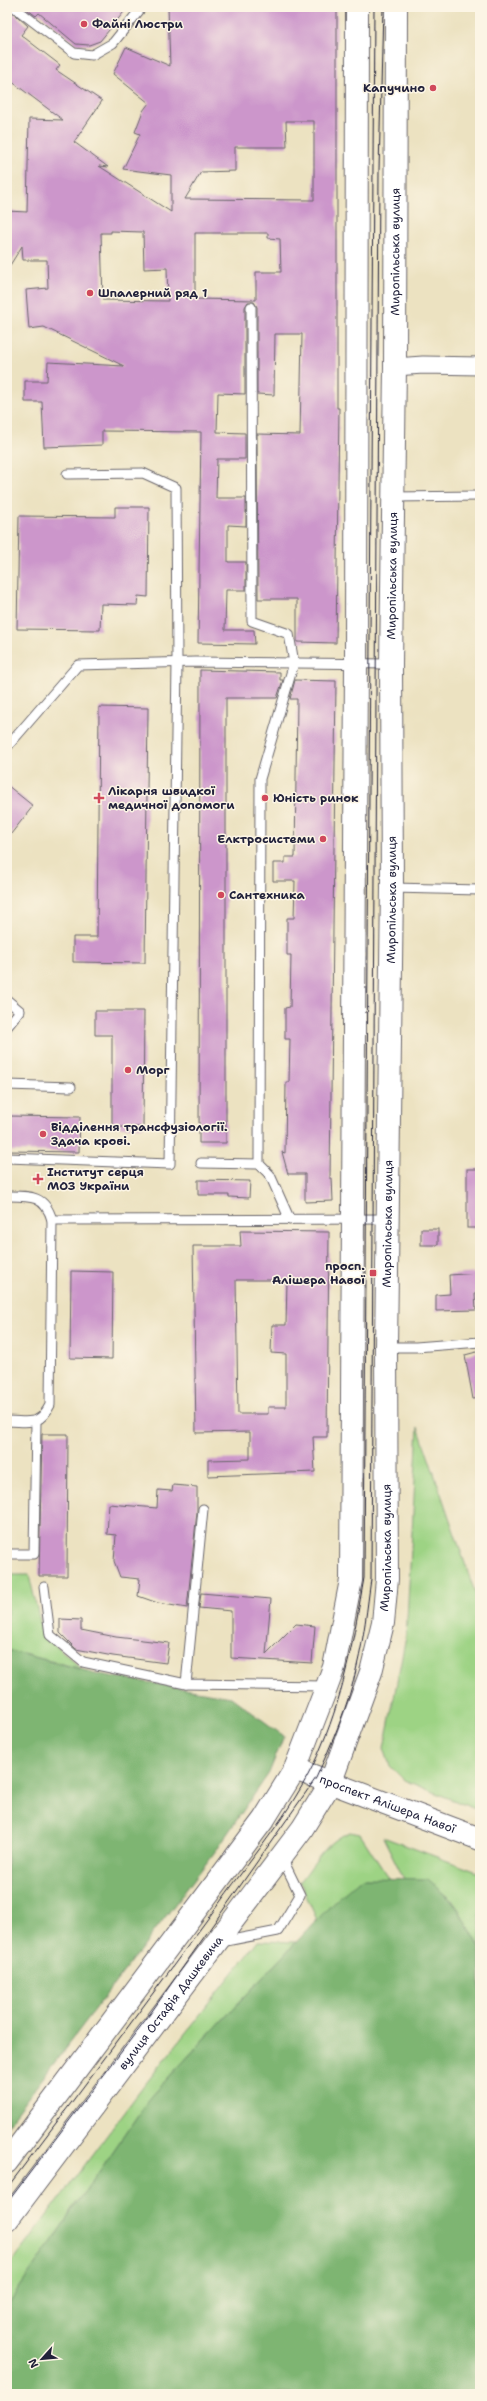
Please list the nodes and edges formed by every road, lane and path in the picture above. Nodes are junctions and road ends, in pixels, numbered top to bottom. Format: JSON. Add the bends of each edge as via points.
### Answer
{"nodes":[{"id":1,"x":14,"y":7,"type":"edge"},
{"id":2,"x":142,"y":7,"type":"edge"},
{"id":3,"x":357,"y":7,"type":"edge"},
{"id":4,"x":396,"y":7,"type":"edge"},
{"id":5,"x":251,"y":307,"type":"dead end"},
{"id":6,"x":480,"y":366,"type":"edge"},
{"id":7,"x":395,"y":367,"type":"junction"},
{"id":8,"x":67,"y":474,"type":"dead end"},
{"id":9,"x":480,"y":496,"type":"edge"},
{"id":10,"x":392,"y":497,"type":"junction"},
{"id":11,"x":177,"y":662,"type":"junction"},
{"id":12,"x":294,"y":663,"type":"junction"},
{"id":13,"x":356,"y":664,"type":"junction"},
{"id":14,"x":391,"y":664,"type":"junction"},
{"id":15,"x":7,"y":747,"type":"edge"},
{"id":16,"x":392,"y":888,"type":"junction"},
{"id":17,"x":480,"y":890,"type":"edge"},
{"id":18,"x":7,"y":1000,"type":"edge"},
{"id":19,"x":7,"y":1027,"type":"edge"},
{"id":20,"x":7,"y":1085,"type":"edge"},
{"id":21,"x":71,"y":1087,"type":"dead end"},
{"id":22,"x":7,"y":1158,"type":"edge"},
{"id":23,"x":201,"y":1163,"type":"dead end"},
{"id":24,"x":260,"y":1164,"type":"junction"},
{"id":25,"x":7,"y":1196,"type":"edge"},
{"id":26,"x":352,"y":1218,"type":"junction"},
{"id":27,"x":388,"y":1219,"type":"junction"},
{"id":28,"x":52,"y":1220,"type":"junction"},
{"id":29,"x":290,"y":1220,"type":"junction"},
{"id":30,"x":480,"y":1342,"type":"edge"},
{"id":31,"x":386,"y":1347,"type":"junction"},
{"id":32,"x":7,"y":1421,"type":"edge"},
{"id":33,"x":36,"y":1421,"type":"junction"},
{"id":34,"x":204,"y":1509,"type":"dead end"},
{"id":35,"x":7,"y":1554,"type":"edge"},
{"id":36,"x":44,"y":1587,"type":"dead end"},
{"id":37,"x":186,"y":1684,"type":"junction"},
{"id":38,"x":327,"y":1686,"type":"junction"},
{"id":39,"x":294,"y":1770,"type":"junction"},
{"id":40,"x":330,"y":1784,"type":"junction"},
{"id":41,"x":480,"y":1839,"type":"edge"},
{"id":42,"x":282,"y":1856,"type":"junction"},
{"id":43,"x":216,"y":1943,"type":"junction"},
{"id":44,"x":7,"y":2162,"type":"edge"},
{"id":45,"x":7,"y":2220,"type":"edge"}],
"edges":[{"from":1,"to":2,"type":"lane","via":[[74,53],[92,55],[113,43]]},
{"from":3,"to":13,"type":"street"},
{"from":4,"to":7,"type":"street","name":"Миропільська вулиця"},
{"from":5,"to":12,"type":"lane","via":[[252,621],[289,634]]},
{"from":6,"to":7,"type":"street"},
{"from":7,"to":10,"type":"street","name":"Миропільська вулиця"},
{"from":8,"to":11,"type":"lane","via":[[143,473],[176,488]]},
{"from":9,"to":10,"type":"lane"},
{"from":10,"to":14,"type":"street","name":"Миропільська вулиця"},
{"from":11,"to":12,"type":"lane"},
{"from":11,"to":15,"type":"lane","via":[[78,665]]},
{"from":11,"to":22,"type":"lane","via":[[170,1164]]},
{"from":12,"to":13,"type":"lane"},
{"from":12,"to":24,"type":"lane","via":[[260,779]]},
{"from":13,"to":14,"type":"lane"},
{"from":13,"to":26,"type":"street"},
{"from":14,"to":16,"type":"street","name":"Миропільська вулиця"},
{"from":16,"to":17,"type":"lane"},
{"from":16,"to":27,"type":"street","name":"Миропільська вулиця"},
{"from":18,"to":19,"type":"lane","via":[[20,1011]]},
{"from":20,"to":21,"type":"lane"},
{"from":23,"to":24,"type":"lane"},
{"from":24,"to":29,"type":"lane","via":[[270,1175]]},
{"from":25,"to":28,"type":"lane","via":[[38,1199],[49,1210]]},
{"from":26,"to":27,"type":"lane"},
{"from":26,"to":29,"type":"lane"},
{"from":26,"to":38,"type":"street","via":[[351,1580],[334,1667]]},
{"from":27,"to":31,"type":"street","name":"Миропільська вулиця"},
{"from":28,"to":29,"type":"lane"},
{"from":28,"to":33,"type":"lane","via":[[50,1405],[44,1417]]},
{"from":30,"to":31,"type":"lane"},
{"from":31,"to":40,"type":"street","name":"Миропільська вулиця","via":[[387,1579],[383,1623],[371,1672]]},
{"from":32,"to":33,"type":"lane"},
{"from":33,"to":35,"type":"lane","via":[[34,1554]]},
{"from":34,"to":37,"type":"lane"},
{"from":36,"to":37,"type":"lane","via":[[50,1635],[83,1662]]},
{"from":37,"to":38,"type":"lane"},
{"from":38,"to":39,"type":"street"},
{"from":39,"to":40,"type":"street","name":"проспект Алішера Навої"},
{"from":39,"to":44,"type":"street","via":[[264,1819]]},
{"from":40,"to":41,"type":"street","name":"проспект Алішера Навої"},
{"from":40,"to":42,"type":"street","name":"вулиця Остафія Дашкевича"},
{"from":42,"to":43,"type":"street","name":"вулиця Остафія Дашкевича"},
{"from":42,"to":43,"type":"lane","via":[[300,1895],[278,1931]]},
{"from":43,"to":45,"type":"street","name":"вулиця Остафія Дашкевича"}]}
